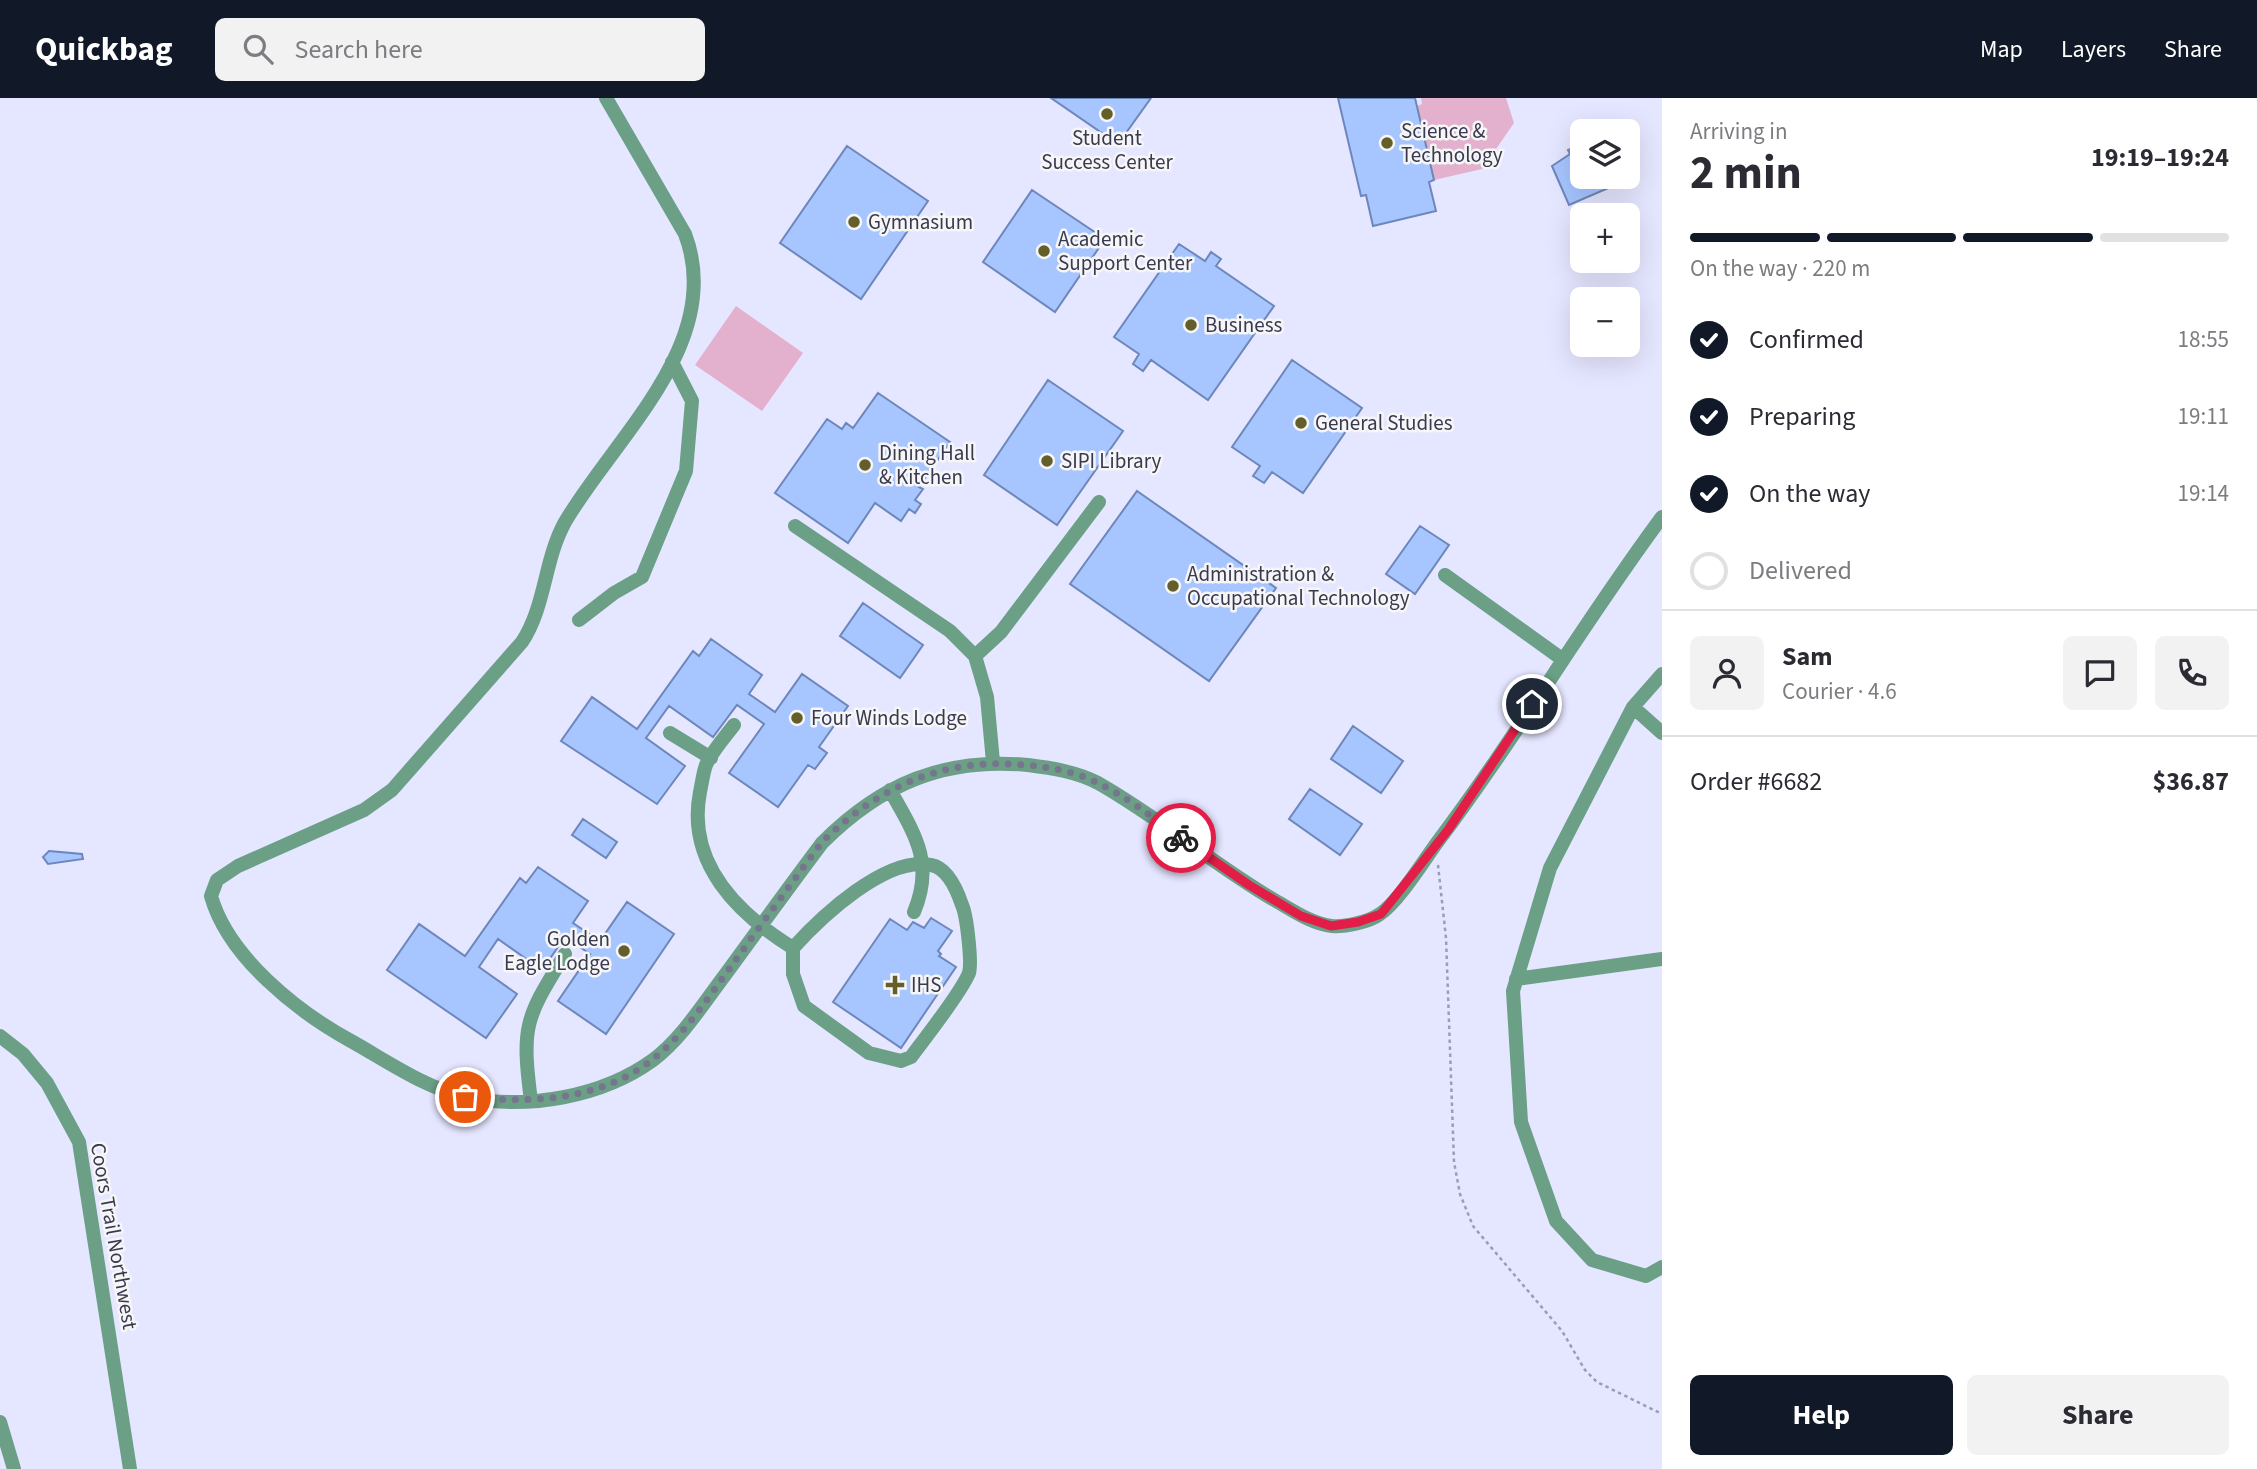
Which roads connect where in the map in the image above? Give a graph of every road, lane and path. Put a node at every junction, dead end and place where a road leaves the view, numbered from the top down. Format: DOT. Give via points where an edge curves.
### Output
graph roads {
  1 [pos="606,98"];
  2 [pos="672,362"];
  3 [pos="1099,502"];
  4 [pos="1662,517"];
  5 [pos="795,526"];
  6 [pos="1445,575"];
  7 [pos="579,620"];
  8 [pos="975,656"];
  9 [pos="1562,659"];
  10 [pos="1662,674"];
  11 [pos="1633,707"];
  12 [pos="734,725"];
  13 [pos="670,733"];
  14 [pos="1662,733"];
  15 [pos="711,758"];
  16 [pos="993,762"];
  17 [pos="890,790"];
  18 [pos="1436,845"];
  19 [pos="923,864"];
  20 [pos="914,912"];
  21 [pos="759,928"];
  22 [pos="793,948"];
  23 [pos="565,954"];
  24 [pos="1662,960"];
  25 [pos="1516,979"];
  26 [pos="0,1036"];
  27 [pos="531,1101"];
  28 [pos="1662,1267"];
  29 [pos="1662,1414"];
  30 [pos="0,1422"];
  31 [pos="14,1469"];
  32 [pos="130,1469"];
  1 -- 2 [label="street" via="685,233 694,257 690,321"];
  2 -- 7 [label="street" via="692,401 686,471 642,577"];
  2 -- 27 [label="street" via="565,523 534,624 393,790 377,802 238,866 213,887 214,906 241,954 268,981 344,1037 413,1076 465,1097"];
  3 -- 8 [label="street" via="1001,632"];
  4 -- 9 [label="street"];
  5 -- 8 [label="street" via="950,631"];
  6 -- 9 [label="street"];
  8 -- 16 [label="street" via="987,697"];
  9 -- 18 [label="street"];
  10 -- 11 [label="street"];
  11 -- 14 [label="street"];
  11 -- 25 [label="street" via="1550,868"];
  12 -- 15 [label="street"];
  13 -- 15 [label="street"];
  15 -- 21 [label="street" via="696,813 700,844 713,874"];
  16 -- 17 [label="street" via="944,769"];
  16 -- 18 [label="street" via="1056,768 1097,782 1249,885 1301,916 1331,926 1381,914"];
  17 -- 19 [label="street" via="920,846"];
  17 -- 21 [label="street" via="846,818 822,842"];
  18 -- 29 [label="path" via="1446,938 1454,1161 1460,1194 1473,1226 1562,1331 1585,1370 1597,1382"];
  19 -- 20 [label="street"];
  19 -- 22 [label="street" via="875,879 816,922"];
  19 -- 22 [label="street" via="940,870 957,890 965,912 969,972 911,1057 888,1060 869,1053 804,1006 793,974"];
  21 -- 22 [label="street"];
  21 -- 27 [label="street" via="689,1024 653,1059 610,1083 570,1096"];
  23 -- 27 [label="street" via="533,1007 527,1028"];
  24 -- 25 [label="street"];
  25 -- 28 [label="street" via="1521,1122 1556,1221 1592,1260 1646,1276"];
  26 -- 32 [label="street, Coors Trail Northwest" via="23,1054 47,1083 79,1142"];
  30 -- 31 [label="street"];
}
